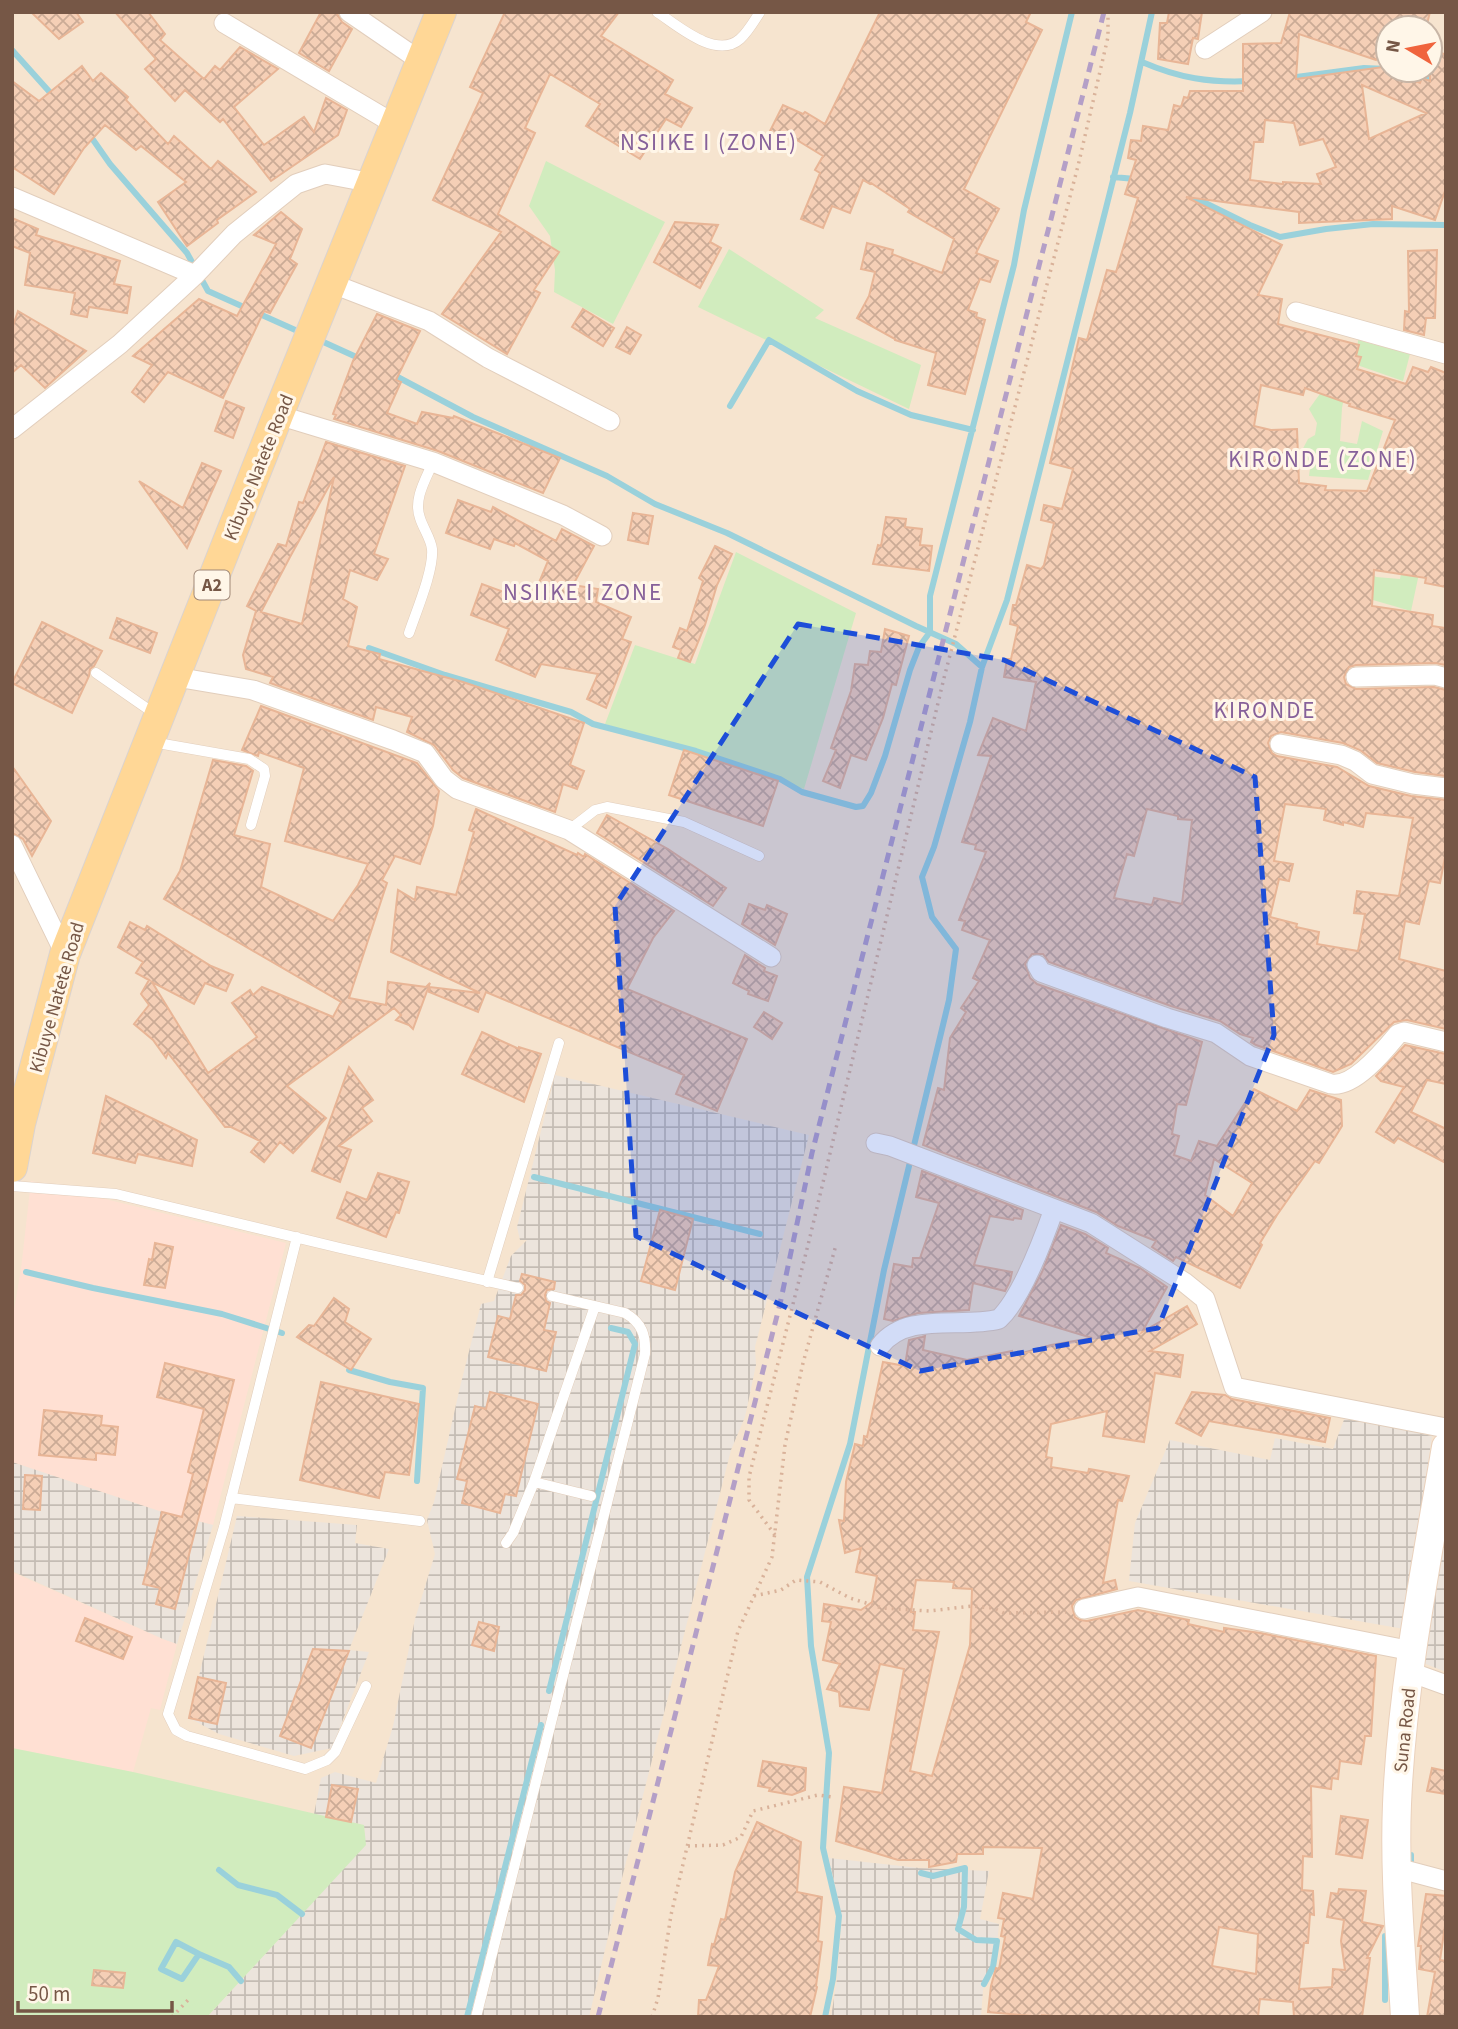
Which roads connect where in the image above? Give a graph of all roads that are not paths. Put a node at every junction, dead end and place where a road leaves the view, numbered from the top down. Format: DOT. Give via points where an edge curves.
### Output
graph roads {
  1 [pos="349,12"];
  2 [pos="442,12"];
  3 [pos="657,12"];
  4 [pos="760,12"];
  5 [pos="1262,12"];
  6 [pos="224,23"];
  7 [pos="1205,49"];
  8 [pos="422,62"];
  9 [pos="396,125"];
  10 [pos="373,183"];
  11 [pos="12,197"];
  12 [pos="195,275"];
  13 [pos="333,284"];
  14 [pos="1296,312"];
  15 [pos="1446,354"];
  16 [pos="278,415"];
  17 [pos="610,421"];
  18 [pos="12,429"];
  19 [pos="433,462"];
  20 [pos="602,536"];
  21 [pos="409,633"];
  22 [pos="96,673"];
  23 [pos="176,677"];
  24 [pos="1356,677"];
  25 [pos="1446,678"];
  26 [pos="153,729"];
  27 [pos="1280,744"];
  28 [pos="1446,788"];
  29 [pos="251,825"];
  30 [pos="569,830"];
  31 [pos="12,845"];
  32 [pos="759,856"];
  33 [pos="65,954"];
  34 [pos="771,957"];
  35 [pos="1037,965"];
  36 [pos="1446,1042"];
  37 [pos="559,1043"];
  38 [pos="876,1143"];
  39 [pos="12,1167"];
  40 [pos="12,1186"];
  41 [pos="1054,1209"];
  42 [pos="297,1237"];
  43 [pos="487,1282"];
  44 [pos="518,1288"];
  45 [pos="552,1296"];
  46 [pos="595,1306"];
  47 [pos="880,1346"];
  48 [pos="1446,1428"];
  49 [pos="1446,1447"];
  50 [pos="534,1482"];
  51 [pos="591,1496"];
  52 [pos="231,1498"];
  53 [pos="420,1521"];
  54 [pos="506,1543"];
  55 [pos="1084,1609"];
  56 [pos="1411,1661"];
  57 [pos="1446,1685"];
  58 [pos="366,1686"];
  59 [pos="1397,1868"];
  60 [pos="1446,1881"];
  61 [pos="476,2017"];
  62 [pos="1405,2017"];
  1 -- 8 [label="street"];
  2 -- 8 [label="main road, Kibuye Natete Road / A2"];
  3 -- 4 [label="lane" via="700,39 729,46"];
  5 -- 7 [label="street"];
  6 -- 9 [label="street"];
  8 -- 9 [label="main road, Kibuye Natete Road / A2"];
  9 -- 10 [label="main road, Kibuye Natete Road / A2"];
  10 -- 12 [label="street" via="325,174 296,184 234,234"];
  10 -- 13 [label="main road, Kibuye Natete Road / A2"];
  11 -- 12 [label="street"];
  12 -- 18 [label="street" via="120,344"];
  13 -- 16 [label="main road, Kibuye Natete Road / A2"];
  13 -- 17 [label="street" via="429,321 488,358"];
  14 -- 15 [label="street"];
  16 -- 19 [label="street"];
  16 -- 23 [label="main road, Kibuye Natete Road / A2"];
  19 -- 20 [label="street" via="563,515"];
  19 -- 21 [label="lane" via="418,504 432,549 426,586"];
  22 -- 26 [label="lane"];
  23 -- 26 [label="main road, Kibuye Natete Road / A2"];
  23 -- 30 [label="street" via="253,690 393,740 430,757 457,789"];
  24 -- 25 [label="street"];
  26 -- 29 [label="lane" via="260,765 265,776"];
  26 -- 33 [label="main road, Kibuye Natete Road / A2"];
  27 -- 28 [label="street" via="1341,755 1372,774"];
  30 -- 32 [label="lane" via="595,810 607,807 684,822"];
  30 -- 34 [label="street"];
  31 -- 33 [label="street"];
  33 -- 39 [label="main road, Kibuye Natete Road / A2"];
  35 -- 36 [label="street" via="1041,972 1204,1028 1250,1056 1331,1084 1354,1079 1398,1034"];
  37 -- 43 [label="lane"];
  38 -- 41 [label="street"];
  40 -- 42 [label="lane" via="116,1194"];
  41 -- 47 [label="street" via="1017,1293 999,1319 911,1327 891,1334"];
  41 -- 48 [label="street" via="1091,1223 1205,1298 1234,1387"];
  42 -- 43 [label="lane"];
  42 -- 52 [label="lane"];
  43 -- 44 [label="lane"];
  45 -- 46 [label="lane"];
  46 -- 50 [label="lane"];
  46 -- 61 [label="lane" via="635,1319 644,1334 645,1354"];
  49 -- 56 [label="street, Suna Road"];
  50 -- 51 [label="lane"];
  50 -- 54 [label="lane"];
  52 -- 53 [label="lane"];
  52 -- 58 [label="lane" via="170,1700 168,1714 176,1730 305,1769 335,1752"];
  55 -- 56 [label="street" via="1138,1597"];
  56 -- 57 [label="street"];
  56 -- 59 [label="street, Suna Road" via="1399,1768"];
  59 -- 60 [label="street"];
  59 -- 62 [label="street, Suna Road"];
}
